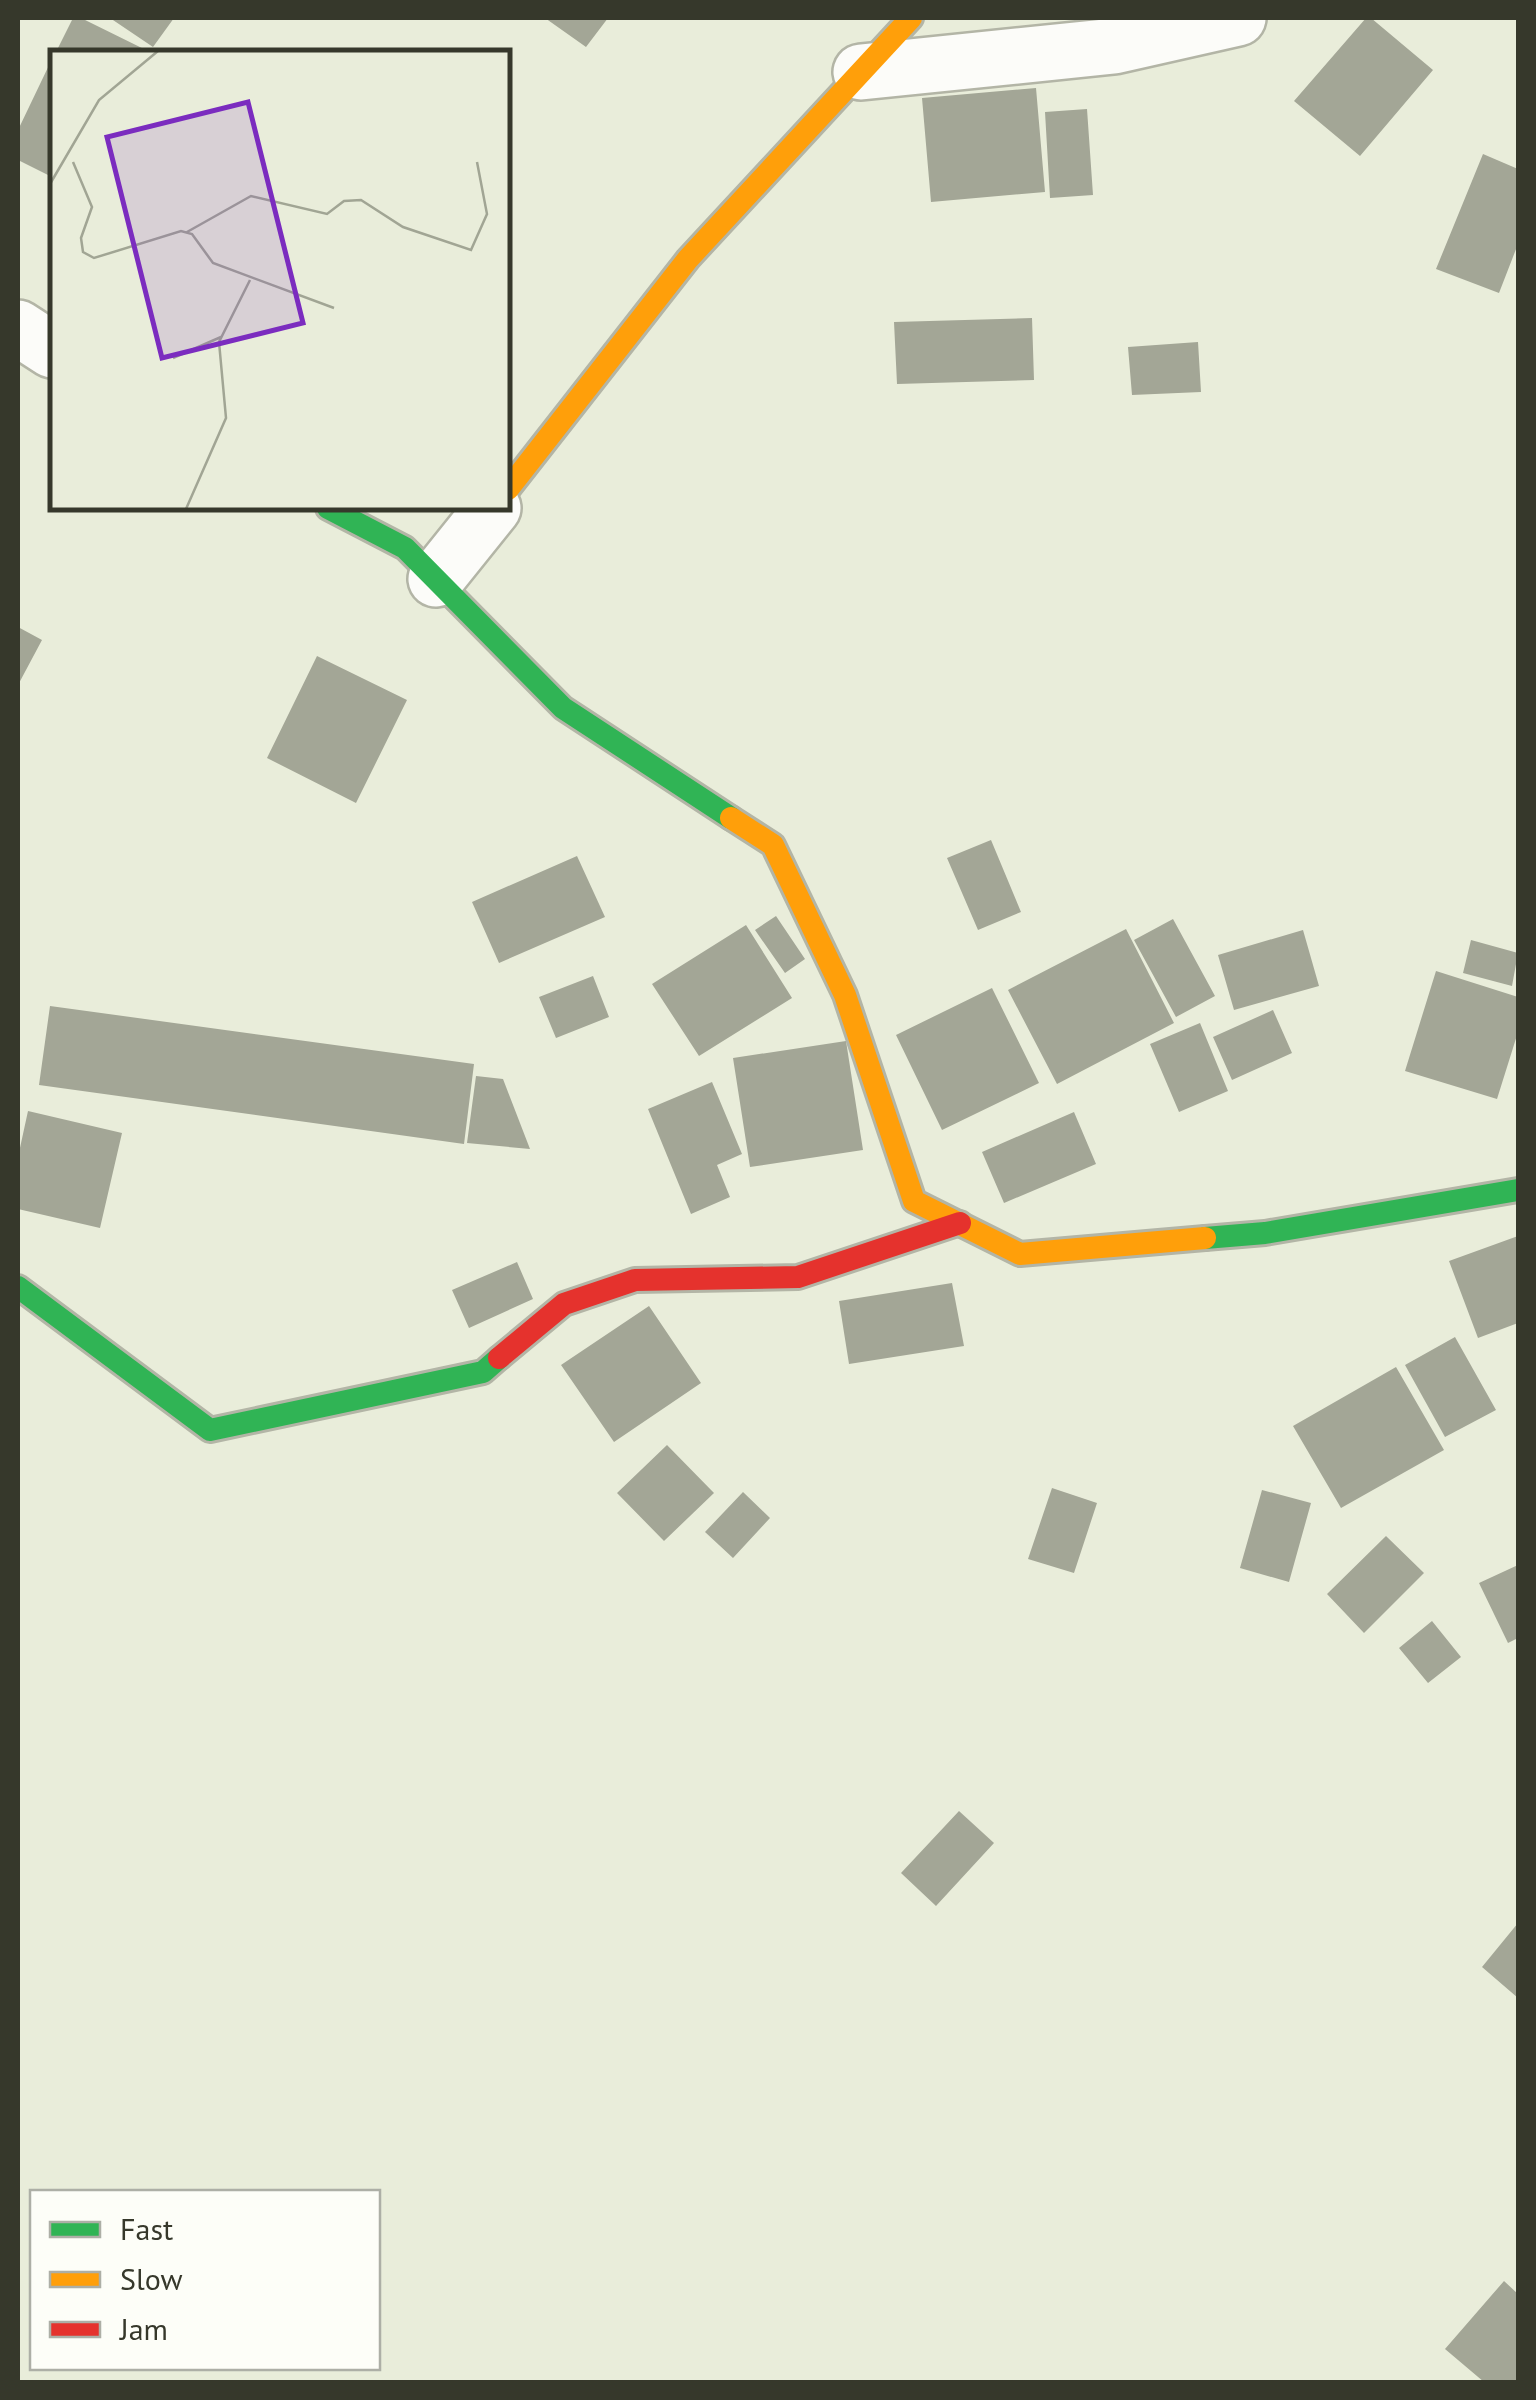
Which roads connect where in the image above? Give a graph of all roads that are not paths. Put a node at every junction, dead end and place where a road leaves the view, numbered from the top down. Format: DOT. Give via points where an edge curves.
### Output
graph roads {
  1 [pos="911,18"];
  2 [pos="1238,18"];
  3 [pos="861,72"];
  4 [pos="18,328"];
  5 [pos="50,349"];
  6 [pos="510,486"];
  7 [pos="332,510"];
  8 [pos="491,510"];
  9 [pos="436,579"];
  10 [pos="1518,1190"];
  11 [pos="960,1223"];
  12 [pos="18,1287"];
  1 -- 3 [label="street"];
  2 -- 3 [label="street" via="1114,46"];
  3 -- 6 [label="street" via="688,260"];
  4 -- 5 [label="street"];
  7 -- 9 [label="street" via="405,548"];
  8 -- 9 [label="street"];
  9 -- 11 [label="street" via="563,708 773,845 845,995 914,1200"];
  10 -- 11 [label="street" via="1265,1233 1020,1254"];
  11 -- 12 [label="street" via="798,1277 634,1280 564,1304 482,1372 210,1430"];
}
